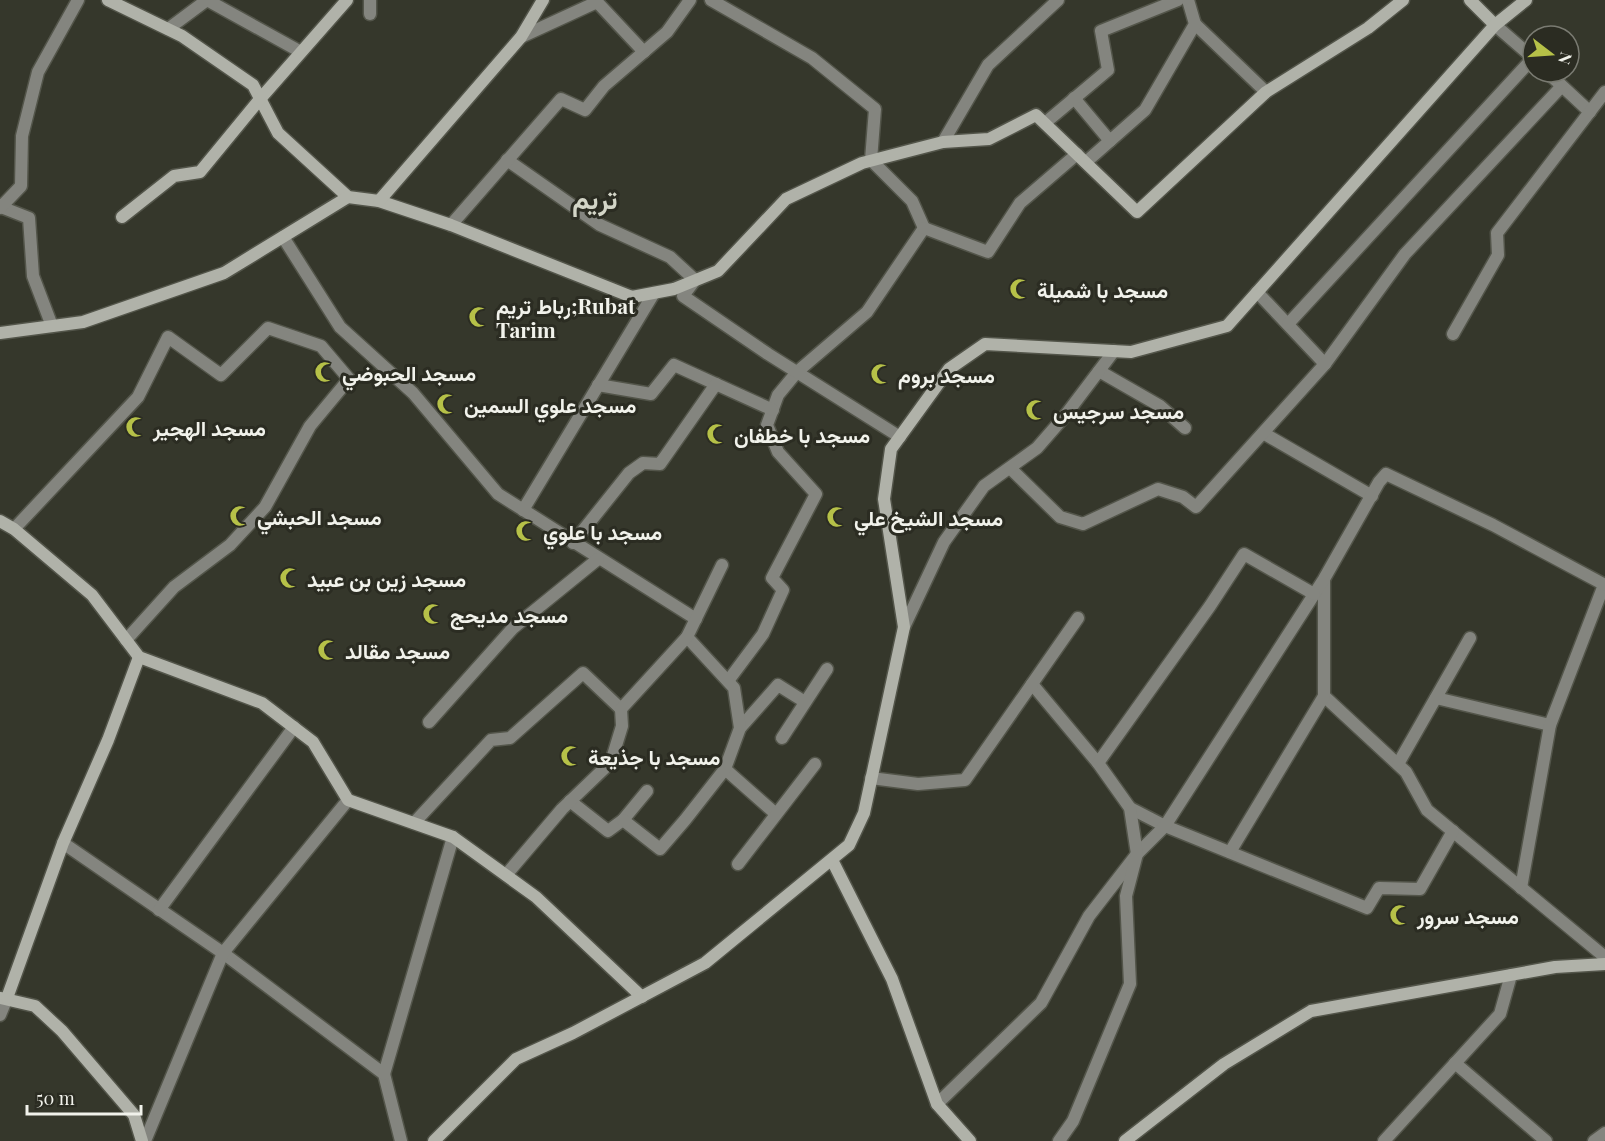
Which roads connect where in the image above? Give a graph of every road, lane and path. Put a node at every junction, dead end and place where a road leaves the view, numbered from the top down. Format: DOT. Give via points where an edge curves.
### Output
graph roads {
  1 [pos="78,0"];
  2 [pos="108,0"];
  3 [pos="207,0"];
  4 [pos="347,0"];
  5 [pos="369,0"];
  6 [pos="543,0"];
  7 [pos="690,0"];
  8 [pos="711,0"];
  9 [pos="1058,0"];
  10 [pos="1178,0"];
  11 [pos="1188,0"];
  12 [pos="1402,0"];
  13 [pos="1470,0"];
  14 [pos="1526,0"];
  15 [pos="370,14"];
  16 [pos="1195,24"];
  17 [pos="1495,25"];
  18 [pos="168,29"];
  19 [pos="521,37"];
  20 [pos="1521,48"];
  21 [pos="302,52"];
  22 [pos="644,52"];
  23 [pos="1521,71"];
  24 [pos="1558,84"];
  25 [pos="1561,87"];
  26 [pos="1266,92"];
  27 [pos="1605,92"];
  28 [pos="1074,98"];
  29 [pos="260,99"];
  30 [pos="1590,112"];
  31 [pos="1045,123"];
  32 [pos="1110,141"];
  33 [pos="943,142"];
  34 [pos="1082,158"];
  35 [pos="507,160"];
  36 [pos="871,160"];
  37 [pos="348,197"];
  38 [pos="379,201"];
  39 [pos="1,207"];
  40 [pos="122,217"];
  41 [pos="451,225"];
  42 [pos="924,228"];
  43 [pos="283,237"];
  44 [pos="695,280"];
  45 [pos="1257,292"];
  46 [pos="654,293"];
  47 [pos="1288,324"];
  48 [pos="52,326"];
  49 [pos="0,333"];
  50 [pos="1453,334"];
  51 [pos="1113,351"];
  52 [pos="1325,364"];
  53 [pos="1099,371"];
  54 [pos="797,372"];
  55 [pos="716,384"];
  56 [pos="598,385"];
  57 [pos="772,410"];
  58 [pos="1185,428"];
  59 [pos="1263,433"];
  60 [pos="900,437"];
  61 [pos="1010,468"];
  62 [pos="1372,496"];
  63 [pos="523,510"];
  64 [pos="0,521"];
  65 [pos="14,530"];
  66 [pos="573,543"];
  67 [pos="598,559"];
  68 [pos="722,565"];
  69 [pos="1324,579"];
  70 [pos="1605,585"];
  71 [pos="1314,594"];
  72 [pos="1078,618"];
  73 [pos="696,619"];
  74 [pos="904,627"];
  75 [pos="687,637"];
  76 [pos="1470,638"];
  77 [pos="126,640"];
  78 [pos="139,657"];
  79 [pos="827,669"];
  80 [pos="728,681"];
  81 [pos="1032,684"];
  82 [pos="1324,696"];
  83 [pos="1436,698"];
  84 [pos="805,702"];
  85 [pos="621,710"];
  86 [pos="429,722"];
  87 [pos="1550,725"];
  88 [pos="294,727"];
  89 [pos="740,728"];
  90 [pos="782,738"];
  91 [pos="1098,763"];
  92 [pos="815,764"];
  93 [pos="1398,764"];
  94 [pos="724,769"];
  95 [pos="871,778"];
  96 [pos="647,791"];
  97 [pos="348,800"];
  98 [pos="570,801"];
  99 [pos="1130,808"];
  100 [pos="776,814"];
  101 [pos="623,820"];
  102 [pos="414,823"];
  103 [pos="1165,826"];
  104 [pos="1453,831"];
  105 [pos="453,837"];
  106 [pos="63,843"];
  107 [pos="1230,852"];
  108 [pos="1137,854"];
  109 [pos="831,860"];
  110 [pos="738,864"];
  111 [pos="506,875"];
  112 [pos="1521,888"];
  113 [pos="159,909"];
  114 [pos="223,953"];
  115 [pos="1605,957"];
  116 [pos="1605,964"];
  117 [pos="1511,975"];
  118 [pos="642,997"];
  119 [pos="3,998"];
  120 [pos="0,1015"];
  121 [pos="1455,1063"];
  122 [pos="384,1074"];
  123 [pos="937,1104"];
  124 [pos="1605,1133"];
  125 [pos="1131,1139"];
  126 [pos="143,1141"];
  127 [pos="401,1141"];
  128 [pos="434,1141"];
  129 [pos="970,1141"];
  130 [pos="1059,1141"];
  131 [pos="1384,1141"];
  132 [pos="1546,1141"];
  133 [pos="1594,1141"];
  1 -- 39 [label="street" via="38,72 22,136 21,186"];
  2 -- 18 [label="main road"];
  3 -- 18 [label="street"];
  3 -- 21 [label="street"];
  4 -- 21 [label="main road"];
  5 -- 15 [label="street"];
  6 -- 19 [label="main road"];
  7 -- 22 [label="street" via="667,32"];
  8 -- 36 [label="street" via="812,58 875,109"];
  9 -- 33 [label="street" via="988,65"];
  10 -- 28 [label="street" via="1101,31 1108,70"];
  11 -- 16 [label="street"];
  12 -- 26 [label="main road" via="1368,28"];
  13 -- 17 [label="main road"];
  14 -- 17 [label="main road"];
  16 -- 26 [label="street"];
  16 -- 32 [label="street" via="1145,110"];
  17 -- 20 [label="street"];
  17 -- 45 [label="main road"];
  18 -- 29 [label="main road" via="253,85"];
  19 -- 22 [label="street" via="597,2"];
  19 -- 38 [label="main road"];
  21 -- 29 [label="main road"];
  22 -- 35 [label="street" via="604,86 585,110 561,99"];
  23 -- 47 [label="street"];
  24 -- 25 [label="street"];
  25 -- 30 [label="street"];
  25 -- 52 [label="street" via="1405,254"];
  26 -- 34 [label="main road" via="1137,212"];
  27 -- 30 [label="street"];
  28 -- 31 [label="street"];
  28 -- 32 [label="street"];
  29 -- 37 [label="main road" via="278,133"];
  29 -- 40 [label="main road" via="200,172 174,176"];
  30 -- 50 [label="street" via="1497,233 1498,255"];
  31 -- 33 [label="main road" via="1036,115 989,138"];
  31 -- 34 [label="main road"];
  32 -- 34 [label="street"];
  33 -- 36 [label="main road"];
  34 -- 42 [label="street" via="1020,203 988,252"];
  35 -- 41 [label="street"];
  35 -- 44 [label="street" via="600,225 670,257"];
  36 -- 42 [label="street" via="912,201"];
  36 -- 44 [label="main road" via="786,198 718,271"];
  37 -- 38 [label="main road"];
  37 -- 43 [label="main road"];
  38 -- 41 [label="main road"];
  39 -- 48 [label="street" via="28,218 33,276"];
  41 -- 46 [label="main road" via="632,297"];
  42 -- 54 [label="street" via="867,312"];
  43 -- 48 [label="main road" via="224,273 83,322"];
  43 -- 63 [label="street" via="340,327 413,393 498,494"];
  44 -- 46 [label="main road"];
  44 -- 54 [label="street" via="683,296"];
  45 -- 47 [label="street"];
  45 -- 51 [label="main road" via="1227,326 1131,352"];
  46 -- 56 [label="street"];
  47 -- 52 [label="street"];
  48 -- 49 [label="main road"];
  51 -- 53 [label="street"];
  51 -- 60 [label="main road" via="985,344 949,369"];
  52 -- 59 [label="street"];
  53 -- 58 [label="street" via="1160,406"];
  53 -- 61 [label="street" via="1037,448"];
  54 -- 57 [label="street" via="778,395"];
  54 -- 60 [label="street"];
  55 -- 56 [label="street" via="674,365 651,394"];
  55 -- 57 [label="street"];
  55 -- 66 [label="street" via="660,464 643,463 629,473"];
  56 -- 63 [label="street"];
  57 -- 80 [label="street" via="767,424 778,452 816,494 772,578 783,590 764,634"];
  59 -- 61 [label="street" via="1196,507 1182,497 1158,489 1083,524 1060,517"];
  59 -- 62 [label="street"];
  60 -- 74 [label="main road" via="891,449 884,499"];
  61 -- 74 [label="street" via="984,486 944,542"];
  62 -- 69 [label="street"];
  62 -- 70 [label="street" via="1386,474"];
  63 -- 66 [label="street"];
  64 -- 65 [label="main road"];
  65 -- 77 [label="main road" via="92,596"];
  65 -- 77 [label="street" via="138,397 168,337 221,375 268,328 321,346 348,379 310,426 265,507 230,545 174,587"];
  66 -- 67 [label="street"];
  67 -- 73 [label="street"];
  67 -- 86 [label="street" via="513,628"];
  68 -- 73 [label="street"];
  69 -- 71 [label="street"];
  69 -- 82 [label="street"];
  70 -- 87 [label="street"];
  71 -- 91 [label="street" via="1244,554"];
  71 -- 103 [label="street"];
  72 -- 81 [label="street"];
  73 -- 75 [label="street"];
  74 -- 95 [label="main road"];
  75 -- 80 [label="street"];
  75 -- 85 [label="street"];
  76 -- 83 [label="street"];
  77 -- 78 [label="main road"];
  78 -- 88 [label="main road" via="262,703"];
  78 -- 106 [label="main road"];
  79 -- 84 [label="street"];
  80 -- 89 [label="street" via="734,688"];
  81 -- 91 [label="street"];
  81 -- 95 [label="street" via="965,780 918,784"];
  82 -- 93 [label="street"];
  82 -- 107 [label="street"];
  83 -- 87 [label="street"];
  83 -- 93 [label="street"];
  84 -- 89 [label="street" via="778,685"];
  84 -- 90 [label="street"];
  85 -- 98 [label="street" via="622,726 611,762"];
  85 -- 102 [label="street" via="583,674 510,738 491,740"];
  87 -- 112 [label="street"];
  88 -- 97 [label="main road" via="314,742"];
  88 -- 113 [label="street"];
  89 -- 94 [label="street"];
  91 -- 99 [label="street"];
  92 -- 100 [label="street"];
  93 -- 104 [label="street" via="1427,810"];
  94 -- 100 [label="street"];
  94 -- 101 [label="street" via="660,849"];
  95 -- 109 [label="main road" via="864,813 849,845"];
  96 -- 101 [label="street"];
  97 -- 102 [label="main road"];
  97 -- 114 [label="street"];
  98 -- 101 [label="street" via="608,831"];
  98 -- 111 [label="street"];
  99 -- 103 [label="street"];
  99 -- 108 [label="street"];
  100 -- 110 [label="street"];
  102 -- 105 [label="main road"];
  103 -- 107 [label="street"];
  103 -- 108 [label="street"];
  104 -- 107 [label="street" via="1420,889 1379,888 1367,908"];
  104 -- 112 [label="street"];
  105 -- 111 [label="main road"];
  105 -- 122 [label="street"];
  106 -- 113 [label="street"];
  106 -- 119 [label="main road"];
  108 -- 123 [label="street" via="1089,916 1041,1003"];
  108 -- 130 [label="street" via="1126,896 1130,984 1073,1121"];
  109 -- 118 [label="main road" via="705,963"];
  109 -- 123 [label="main road" via="892,979"];
  111 -- 118 [label="main road" via="536,897"];
  112 -- 115 [label="street"];
  113 -- 114 [label="street"];
  114 -- 122 [label="street"];
  114 -- 126 [label="street"];
  116 -- 117 [label="main road"];
  117 -- 121 [label="street" via="1500,1014"];
  117 -- 125 [label="main road" via="1311,1011 1224,1064"];
  118 -- 128 [label="main road" via="516,1059"];
  119 -- 120 [label="street"];
  119 -- 126 [label="main road" via="35,1006 62,1031 134,1114"];
  121 -- 131 [label="street"];
  121 -- 132 [label="street"];
  122 -- 127 [label="street"];
  123 -- 129 [label="main road"];
  124 -- 133 [label="street"];
}
